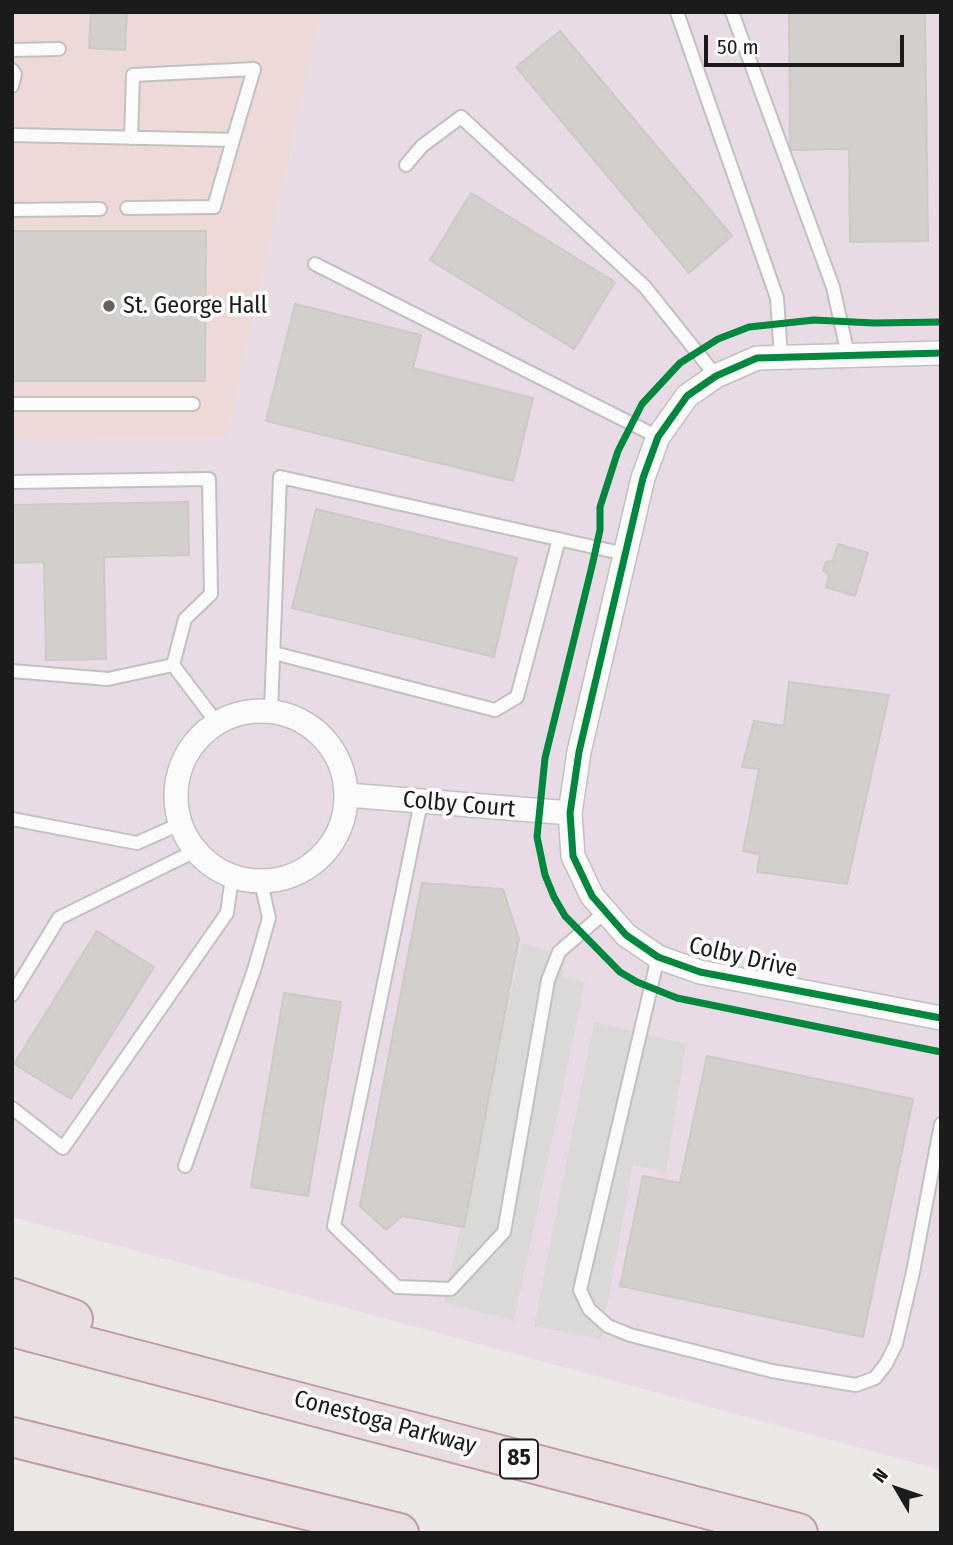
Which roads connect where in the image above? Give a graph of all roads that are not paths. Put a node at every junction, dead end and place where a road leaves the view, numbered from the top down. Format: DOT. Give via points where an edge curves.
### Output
graph roads {
  1 [pos="677,12"];
  2 [pos="732,12"];
  3 [pos="59,49"];
  4 [pos="12,50"];
  5 [pos="12,70"];
  6 [pos="12,86"];
  7 [pos="12,135"];
  8 [pos="131,138"];
  9 [pos="233,140"];
  10 [pos="406,165"];
  11 [pos="127,208"];
  12 [pos="100,209"];
  13 [pos="12,210"];
  14 [pos="315,264"];
  15 [pos="941,353"];
  16 [pos="848,355"];
  17 [pos="781,357"];
  18 [pos="716,376"];
  19 [pos="12,404"];
  20 [pos="193,404"];
  21 [pos="657,437"];
  22 [pos="12,482"];
  23 [pos="559,539"];
  24 [pos="625,554"];
  25 [pos="274,653"];
  26 [pos="173,665"];
  27 [pos="12,671"];
  28 [pos="271,710"];
  29 [pos="217,723"];
  30 [pos="347,795"];
  31 [pos="421,802"];
  32 [pos="570,813"];
  33 [pos="12,819"];
  34 [pos="180,824"];
  35 [pos="195,851"];
  36 [pos="232,877"];
  37 [pos="261,882"];
  38 [pos="605,912"];
  39 [pos="658,957"];
  40 [pos="12,995"];
  41 [pos="941,1017"];
  42 [pos="12,1108"];
  43 [pos="941,1124"];
  44 [pos="186,1166"];
  45 [pos="12,1298"];
  46 [pos="12,1327"];
  47 [pos="241,1385"];
  48 [pos="12,1437"];
  49 [pos="398,1533"];
  50 [pos="798,1533"];
  1 -- 17 [label="lane" via="777,298"];
  2 -- 16 [label="lane" via="833,287"];
  3 -- 4 [label="lane"];
  5 -- 6 [label="lane"];
  7 -- 8 [label="lane"];
  8 -- 9 [label="lane"];
  8 -- 9 [label="lane" via="133,75 254,69"];
  9 -- 11 [label="lane" via="214,207"];
  10 -- 18 [label="lane" via="422,146 461,117 645,287"];
  12 -- 13 [label="lane"];
  14 -- 21 [label="lane"];
  15 -- 16 [label="street, Colby Drive"];
  16 -- 17 [label="street, Colby Drive"];
  17 -- 18 [label="street, Colby Drive" via="757,358"];
  18 -- 21 [label="street, Colby Drive" via="687,396"];
  19 -- 20 [label="lane"];
  21 -- 24 [label="street, Colby Drive"];
  22 -- 26 [label="lane" via="209,479 211,594 185,619"];
  23 -- 24 [label="lane"];
  23 -- 25 [label="lane" via="517,697 495,710"];
  23 -- 25 [label="lane" via="280,477"];
  24 -- 32 [label="street, Colby Drive" via="579,752"];
  25 -- 28 [label="lane"];
  26 -- 27 [label="lane" via="108,679"];
  26 -- 29 [label="lane"];
  28 -- 29 [label="street" via="252,710"];
  28 -- 30 [label="street" via="299,719 323,736 342,766"];
  29 -- 34 [label="street" via="185,756 175,794"];
  30 -- 31 [label="street, Colby Court"];
  30 -- 37 [label="street" via="335,839 319,860 293,876"];
  31 -- 32 [label="street, Colby Court"];
  31 -- 38 [label="lane" via="334,1226 397,1287 451,1289 504,1232 548,980 559,952"];
  32 -- 38 [label="street, Colby Drive" via="573,856"];
  33 -- 34 [label="lane" via="137,843"];
  34 -- 35 [label="street"];
  35 -- 36 [label="street"];
  35 -- 40 [label="lane" via="60,918"];
  36 -- 37 [label="street"];
  36 -- 42 [label="lane" via="227,913 64,1149"];
  37 -- 44 [label="lane" via="269,918"];
  38 -- 39 [label="street, Colby Drive" via="626,936"];
  39 -- 41 [label="street, Colby Drive" via="700,972"];
  39 -- 43 [label="lane" via="580,1290 589,1309 608,1326 772,1371 856,1385 875,1378 896,1344"];
  45 -- 47 [label="highway" via="183,1356"];
  46 -- 47 [label="highway, Conestoga Parkway / 85"];
  47 -- 50 [label="highway, Conestoga Parkway / 85"];
  48 -- 49 [label="highway"];
}
